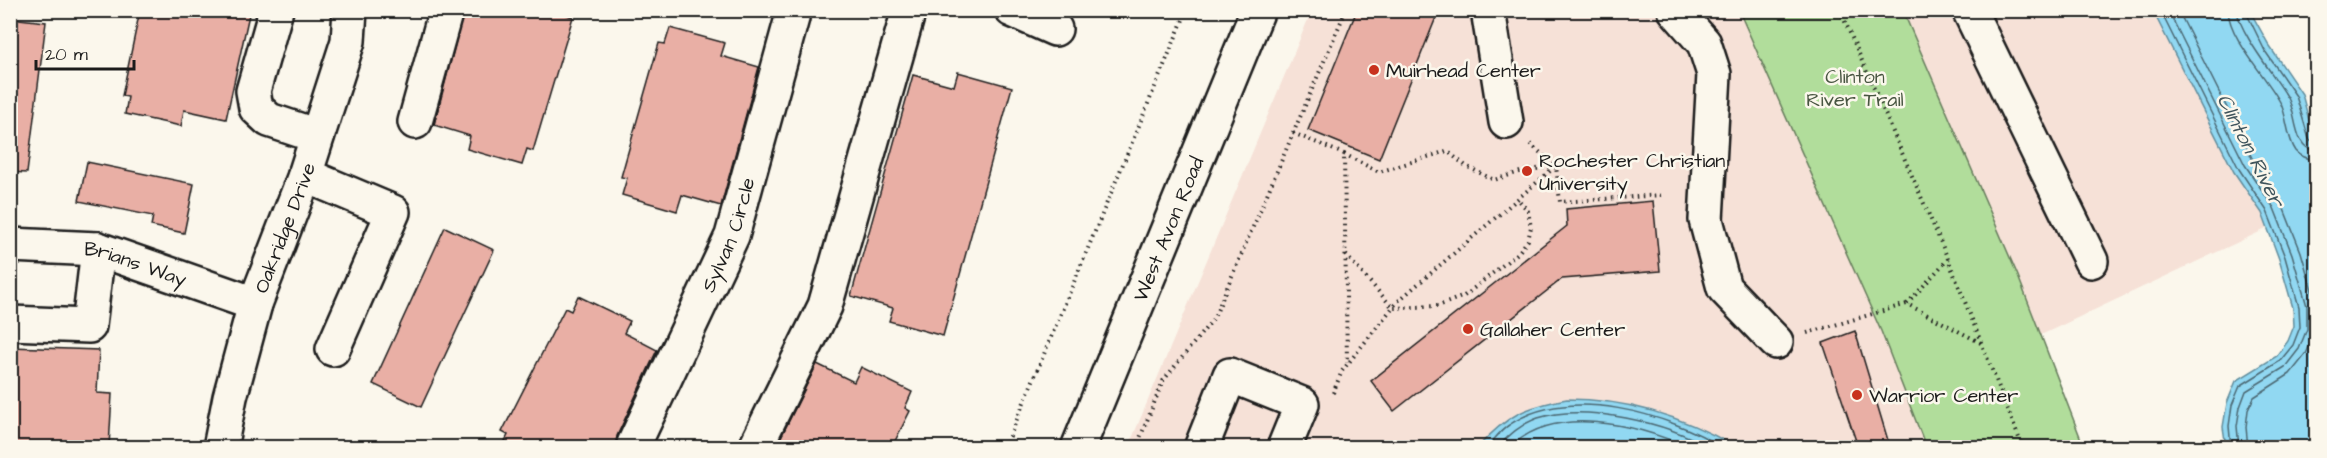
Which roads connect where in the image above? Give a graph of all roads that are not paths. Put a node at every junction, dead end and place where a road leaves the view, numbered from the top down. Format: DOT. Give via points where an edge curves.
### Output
graph roads {
  1 [pos="276,10"];
  2 [pos="350,10"];
  3 [pos="446,10"];
  4 [pos="790,10"];
  5 [pos="909,10"];
  6 [pos="1012,10"];
  7 [pos="1258,10"];
  8 [pos="1488,10"];
  9 [pos="1675,10"];
  10 [pos="1969,10"];
  11 [pos="1055,29"];
  12 [pos="415,122"];
  13 [pos="1506,122"];
  14 [pos="317,136"];
  15 [pos="305,175"];
  16 [pos="10,245"];
  17 [pos="98,249"];
  18 [pos="2091,261"];
  19 [pos="255,304"];
  20 [pos="10,323"];
  21 [pos="1776,342"];
  22 [pos="333,349"];
  23 [pos="220,447"];
  24 [pos="635,447"];
  25 [pos="755,447"];
  26 [pos="1078,447"];
  27 [pos="1201,447"];
  28 [pos="1284,447"];
  1 -- 14 [label="street" via="253,91 255,108 269,120"];
  2 -- 14 [label="street, Oakridge Drive" via="348,41"];
  3 -- 12 [label="street"];
  4 -- 24 [label="street, Sylvan Circle" via="792,18 732,236"];
  5 -- 25 [label="street" via="825,306"];
  6 -- 11 [label="street"];
  7 -- 26 [label="street, West Avon Road"];
  8 -- 13 [label="street"];
  9 -- 21 [label="street" via="1704,43 1714,74 1706,220 1724,288"];
  10 -- 18 [label="street"];
  14 -- 15 [label="street, Oakridge Drive"];
  15 -- 19 [label="street, Oakridge Drive"];
  15 -- 22 [label="street" via="393,212"];
  16 -- 17 [label="street, Brians Way"];
  17 -- 19 [label="street, Brians Way"];
  17 -- 20 [label="street" via="89,326"];
  19 -- 23 [label="street, Oakridge Drive"];
  27 -- 28 [label="street" via="1230,375 1302,404"];
}
